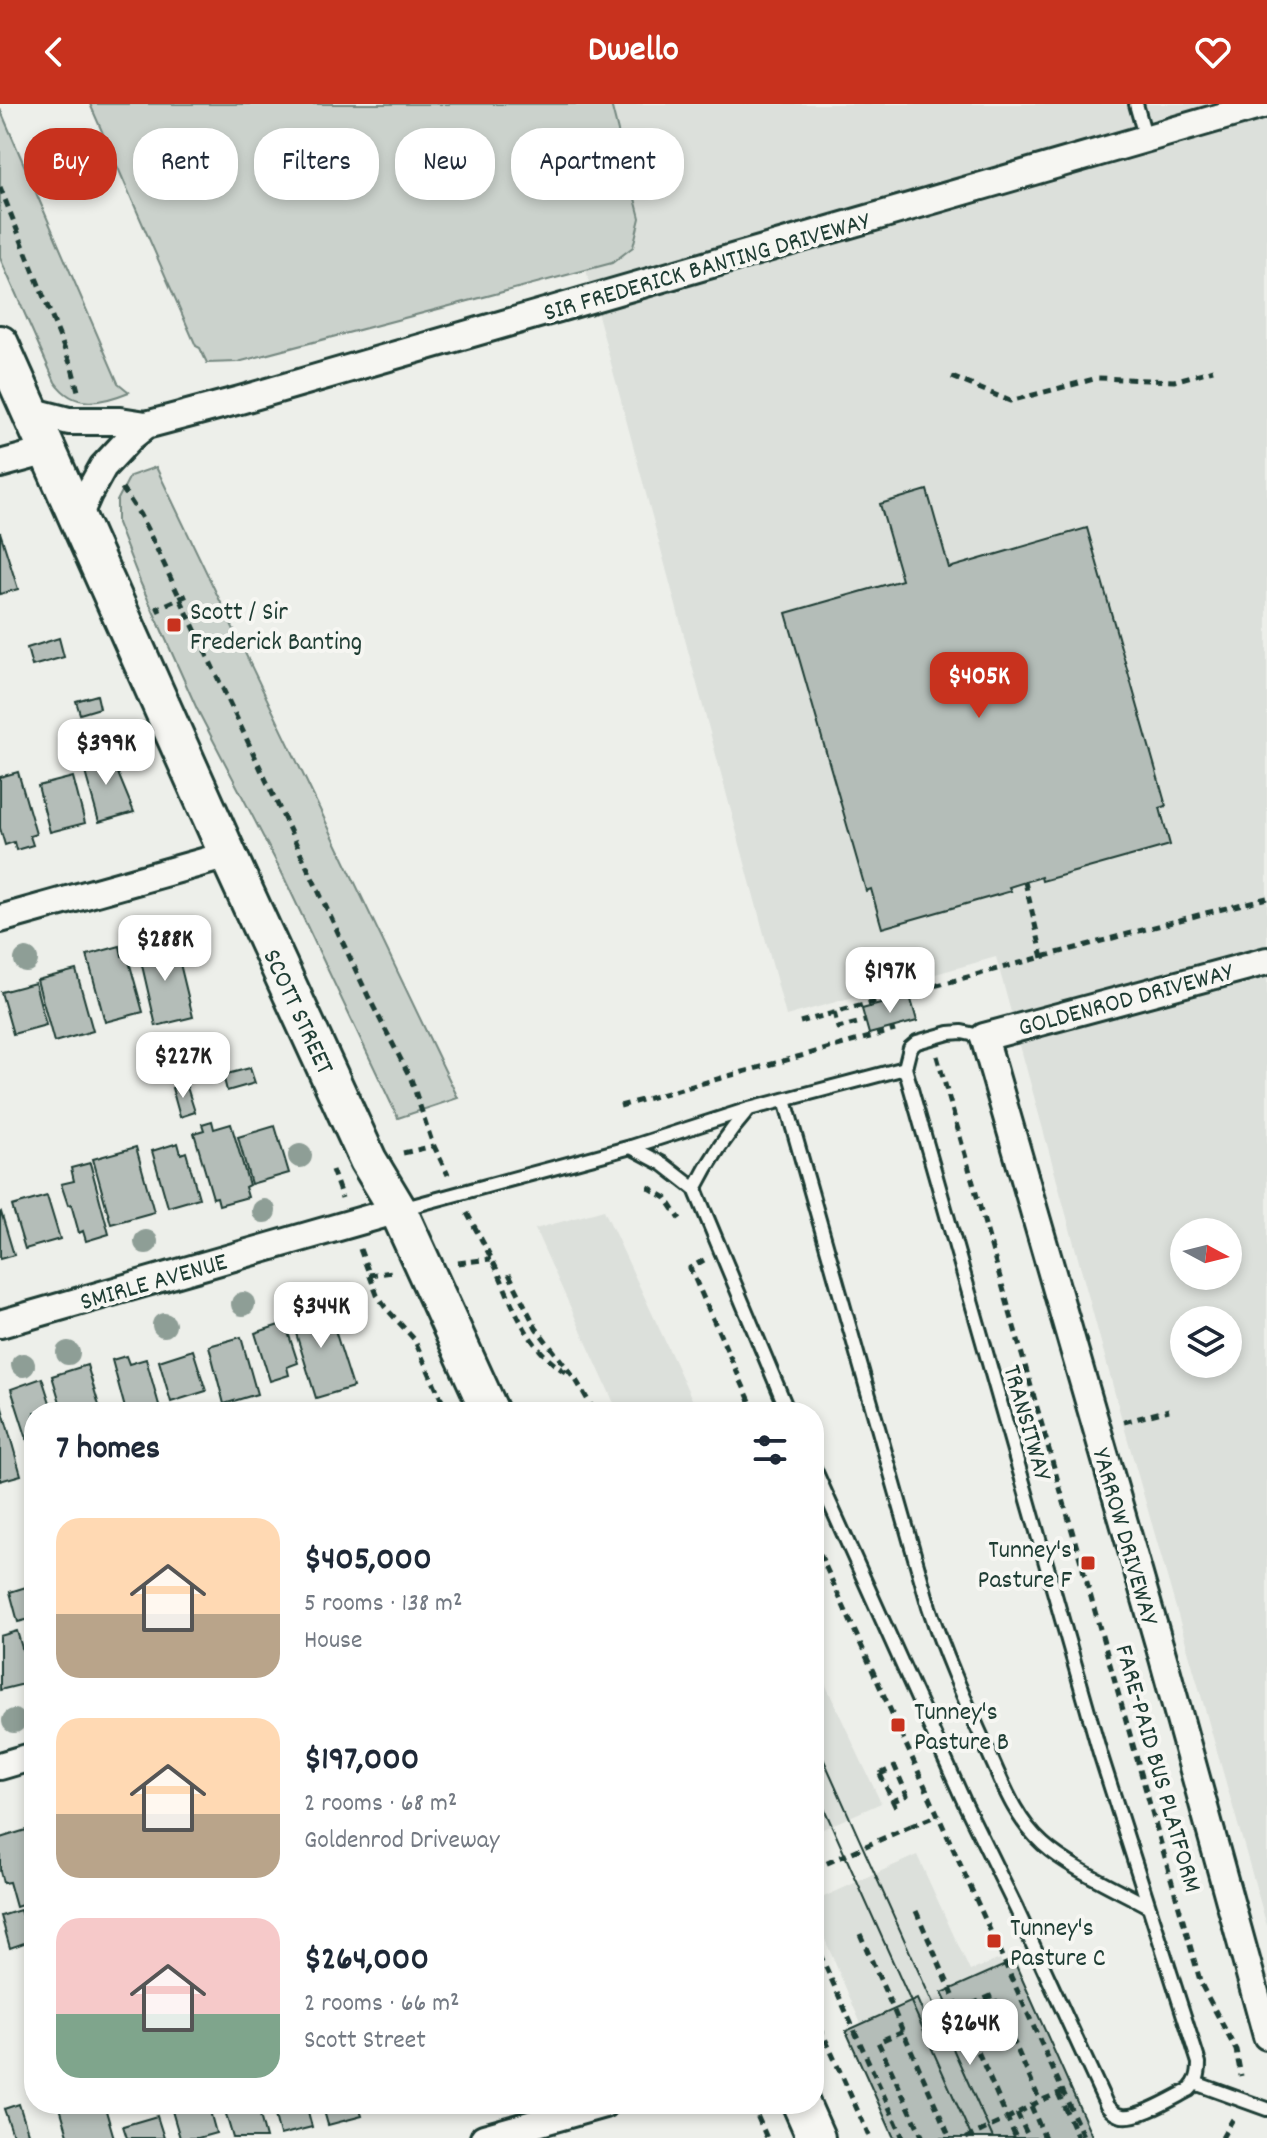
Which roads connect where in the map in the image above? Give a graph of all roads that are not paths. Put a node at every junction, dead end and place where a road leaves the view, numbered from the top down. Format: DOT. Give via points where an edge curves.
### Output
graph roads {
  1 [pos="1136,104"];
  2 [pos="1266,104"];
  3 [pos="1146,139"];
  4 [pos="0,344"];
  5 [pos="30,411"];
  6 [pos="146,425"];
  7 [pos="48,451"];
  8 [pos="0,464"];
  9 [pos="77,519"];
  10 [pos="228,855"];
  11 [pos="0,919"];
  12 [pos="1267,961"];
  13 [pos="984,1037"];
  14 [pos="905,1068"];
  15 [pos="785,1100"];
  16 [pos="749,1109"];
  17 [pos="631,1147"];
  18 [pos="695,1189"];
  19 [pos="398,1210"];
  20 [pos="0,1324"];
  21 [pos="485,1402"];
  22 [pos="784,1402"];
  23 [pos="824,1490"];
  24 [pos="24,1759"];
  25 [pos="0,1766"];
  26 [pos="1148,1906"];
  27 [pos="1267,2036"];
  28 [pos="1195,2083"];
  29 [pos="1267,2109"];
  30 [pos="569,2114"];
  31 [pos="805,2114"];
  32 [pos="484,2138"];
  33 [pos="816,2138"];
  1 -- 3 [label="lane"];
  2 -- 3 [label="street, SIR FREDERICK BANTING DRIVEWAY"];
  3 -- 6 [label="street, SIR FREDERICK BANTING DRIVEWAY"];
  4 -- 5 [label="main road, SCOTT STREET"];
  5 -- 6 [label="street, SIR FREDERICK BANTING DRIVEWAY" via="69,421"];
  5 -- 7 [label="main road, SCOTT STREET"];
  6 -- 9 [label="street, SIR FREDERICK BANTING DRIVEWAY" via="103,467"];
  7 -- 8 [label="street"];
  7 -- 9 [label="main road, SCOTT STREET"];
  9 -- 10 [label="main road, SCOTT STREET"];
  10 -- 11 [label="street"];
  10 -- 19 [label="main road, SCOTT STREET" via="368,1160"];
  12 -- 13 [label="street, GOLDENROD DRIVEWAY"];
  13 -- 14 [label="lane" via="962,1032 917,1042"];
  13 -- 27 [label="street, YARROW DRIVEWAY"];
  14 -- 15 [label="lane"];
  14 -- 26 [label="lane, TRANSITWAY"];
  15 -- 16 [label="lane"];
  15 -- 26 [label="lane" via="929,1607 964,1699 1026,1826 1061,1858"];
  16 -- 17 [label="lane"];
  16 -- 18 [label="lane" via="721,1143"];
  17 -- 18 [label="lane"];
  17 -- 19 [label="lane"];
  18 -- 22 [label="lane"];
  19 -- 20 [label="street, SMIRLE AVENUE"];
  19 -- 21 [label="main road, SCOTT STREET"];
  23 -- 28 [label="lane" via="1107,2106 1113,2113 1134,2116"];
  24 -- 25 [label="street"];
  26 -- 28 [label="lane, TRANSITWAY" via="1199,2063"];
  28 -- 29 [label="lane"];
  30 -- 32 [label="street"];
  31 -- 33 [label="main road"];
}
